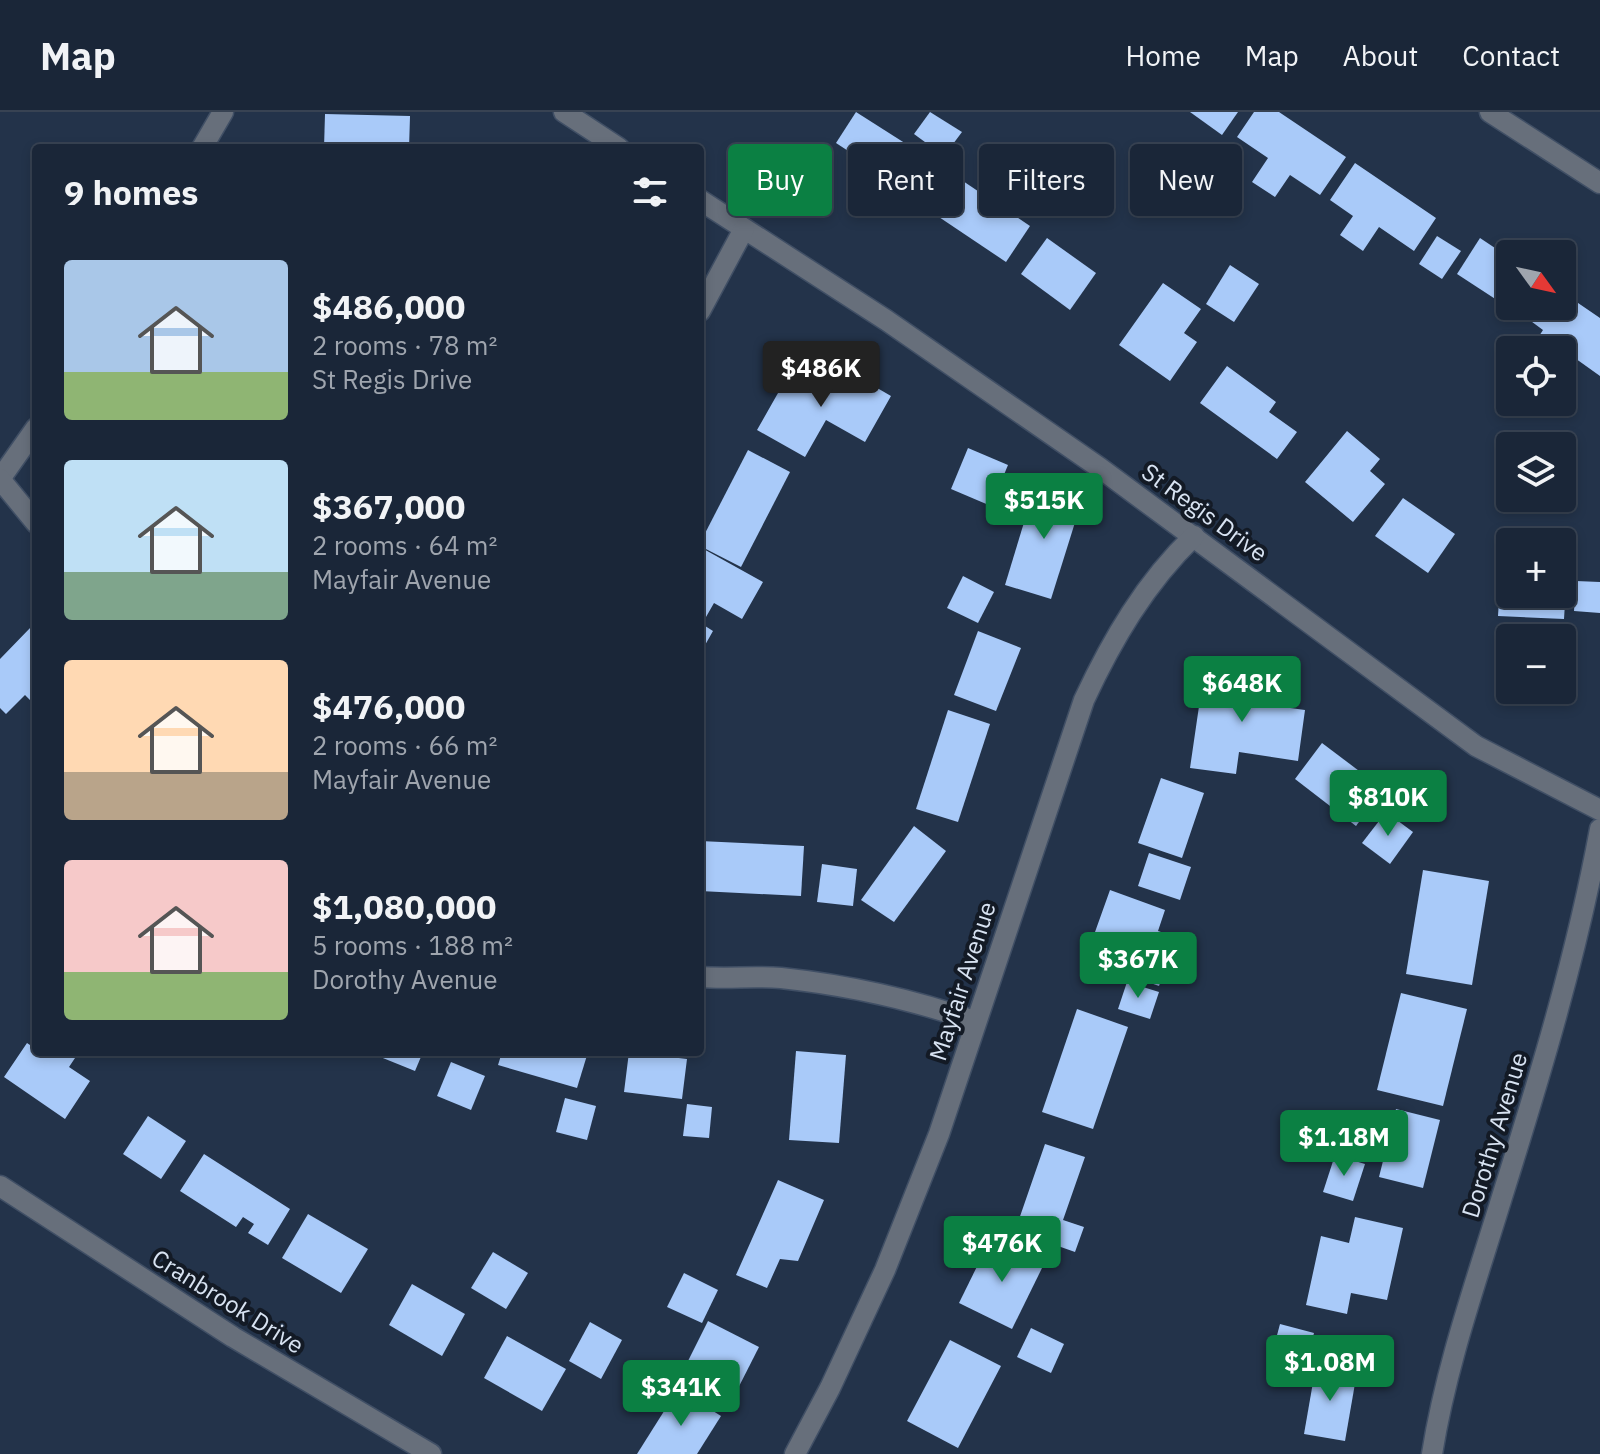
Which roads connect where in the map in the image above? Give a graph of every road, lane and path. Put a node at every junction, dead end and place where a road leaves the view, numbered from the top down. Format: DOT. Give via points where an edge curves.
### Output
graph roads {
  1 [pos="223,112"];
  2 [pos="564,112"];
  3 [pos="1490,112"];
  4 [pos="204,144"];
  5 [pos="613,144"];
  6 [pos="1600,183"];
  7 [pos="704,203"];
  8 [pos="744,229"];
  9 [pos="704,304"];
  10 [pos="32,434"];
  11 [pos="0,479"];
  12 [pos="32,518"];
  13 [pos="1194,536"];
  14 [pos="1600,810"];
  15 [pos="1600,829"];
  16 [pos="704,977"];
  17 [pos="974,1021"];
  18 [pos="0,1186"];
  19 [pos="431,1454"];
  20 [pos="795,1454"];
  21 [pos="1432,1454"];
  1 -- 4 [label="street"];
  2 -- 5 [label="street"];
  3 -- 6 [label="street"];
  7 -- 8 [label="street, St Regis Drive"];
  8 -- 9 [label="street"];
  8 -- 13 [label="street, St Regis Drive" via="886,320"];
  10 -- 11 [label="street"];
  11 -- 12 [label="street"];
  13 -- 14 [label="street, St Regis Drive" via="1476,746"];
  13 -- 17 [label="street, Mayfair Avenue" via="1144,592 1084,700"];
  15 -- 21 [label="street, Dorothy Avenue" via="1566,988 1460,1332"];
  16 -- 17 [label="street" via="777,978 857,988"];
  17 -- 20 [label="street, Mayfair Avenue" via="939,1134 885,1270"];
  18 -- 19 [label="street, Cranbrook Drive" via="233,1337"];
}
